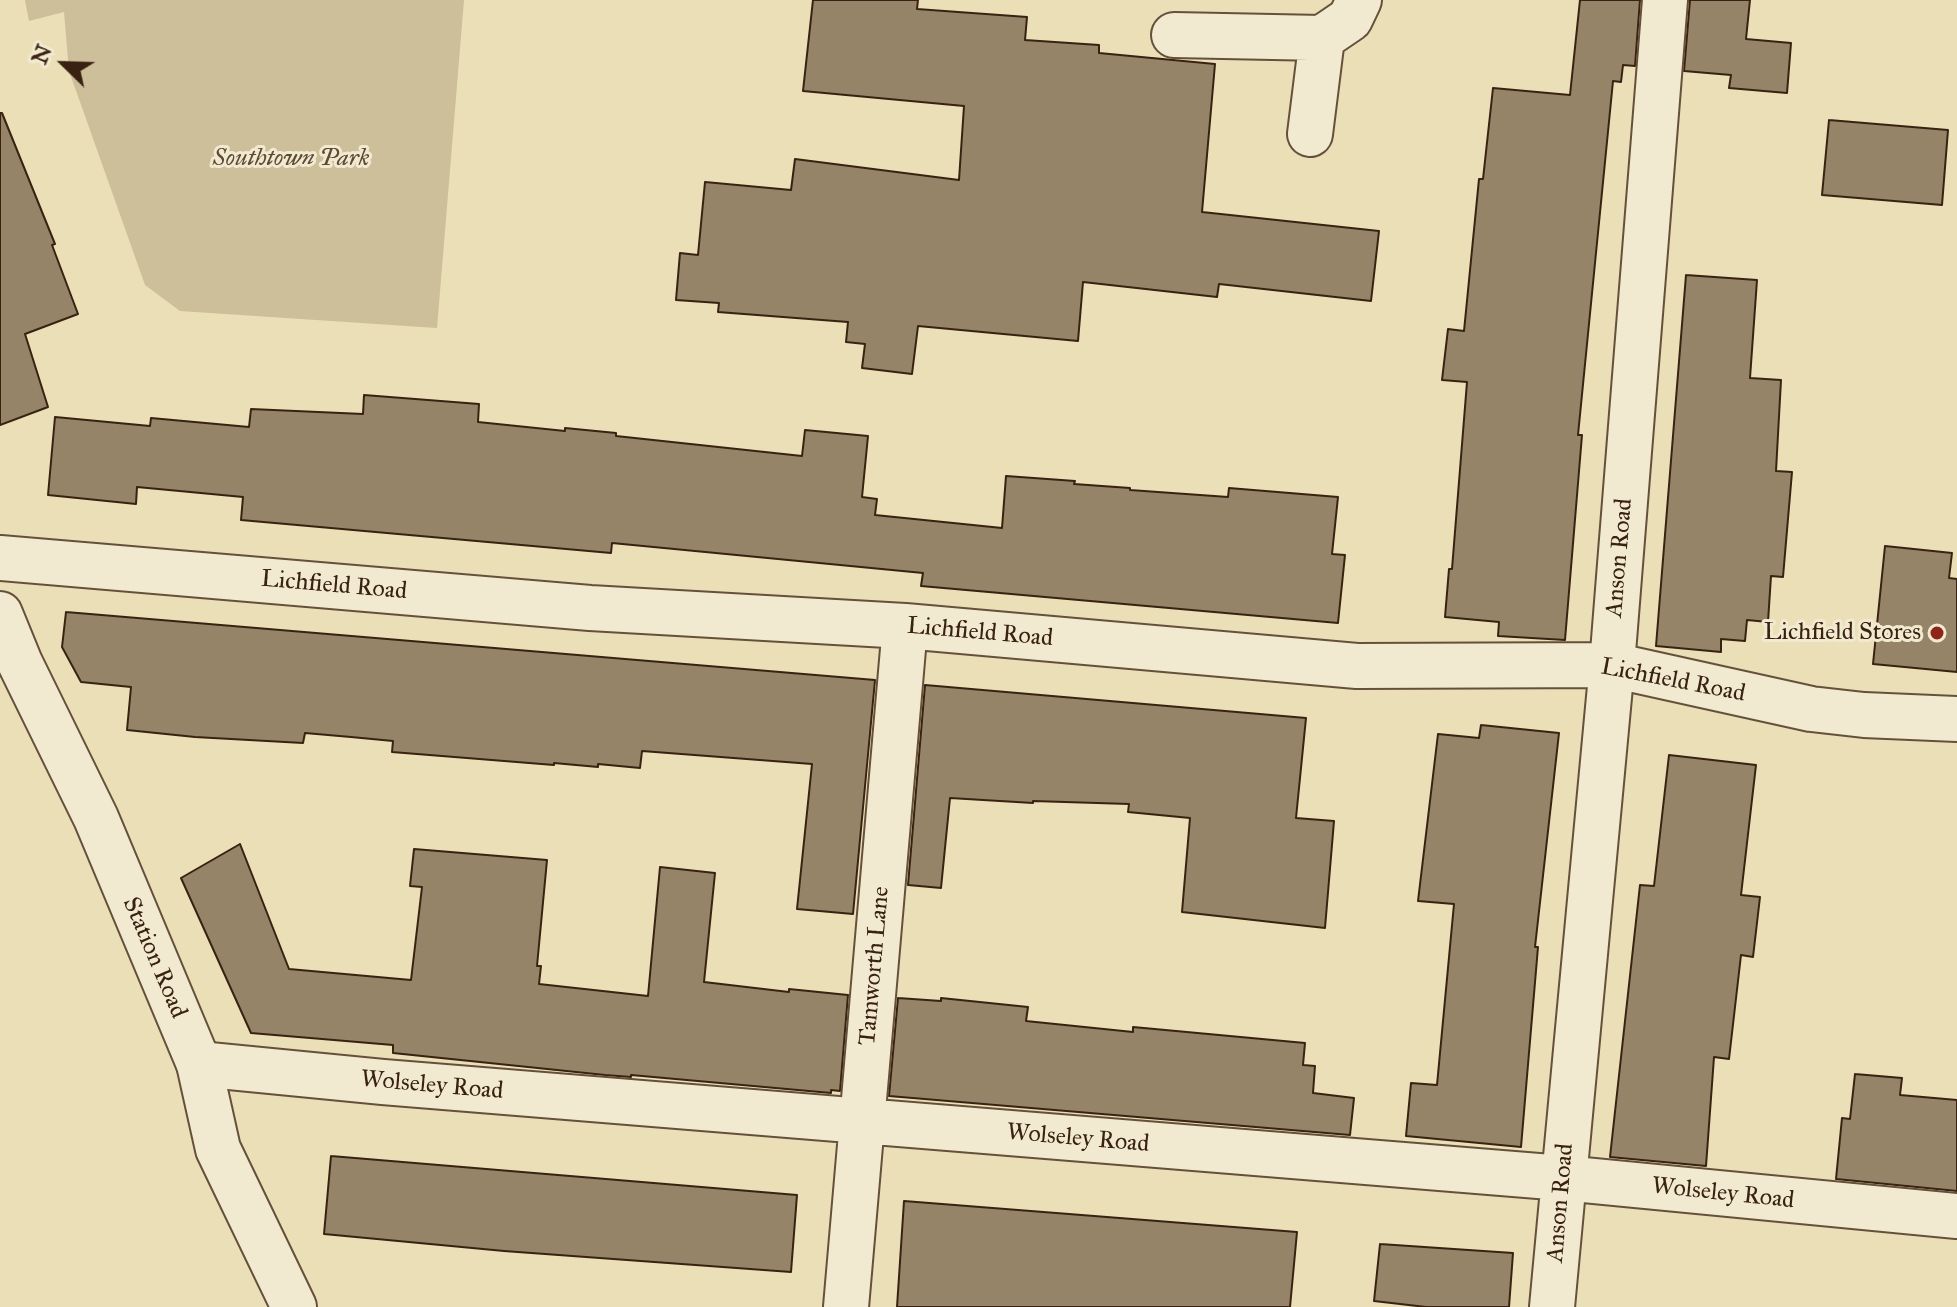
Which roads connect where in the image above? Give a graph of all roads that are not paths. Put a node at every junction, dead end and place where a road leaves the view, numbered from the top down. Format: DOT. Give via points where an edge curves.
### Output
graph roads {
  1 [pos="1359,0"];
  2 [pos="1665,0"];
  3 [pos="1174,35"];
  4 [pos="1322,38"];
  5 [pos="1310,134"];
  6 [pos="0,558"];
  7 [pos="0,614"];
  8 [pos="905,626"];
  9 [pos="1612,665"];
  10 [pos="1957,719"];
  11 [pos="199,1064"];
  12 [pos="862,1121"];
  13 [pos="1563,1178"];
  14 [pos="1957,1216"];
  15 [pos="294,1307"];
  16 [pos="846,1307"];
  17 [pos="1552,1307"];
  1 -- 4 [label="street" via="1350,19"];
  2 -- 9 [label="street, Anson Road"];
  3 -- 4 [label="street"];
  4 -- 5 [label="street"];
  6 -- 8 [label="street, Lichfield Road" via="581,607"];
  7 -- 11 [label="street, Station Road" via="96,818"];
  8 -- 9 [label="street, Lichfield Road" via="1357,666"];
  8 -- 12 [label="street, Tamworth Lane"];
  9 -- 10 [label="street, Lichfield Road" via="1811,709"];
  9 -- 13 [label="street, Anson Road"];
  11 -- 12 [label="street, Wolseley Road"];
  11 -- 15 [label="street, Station Road" via="218,1149"];
  12 -- 13 [label="street, Wolseley Road"];
  12 -- 16 [label="street, Tamworth Lane"];
  13 -- 14 [label="street, Wolseley Road"];
  13 -- 17 [label="street, Anson Road"];
}
